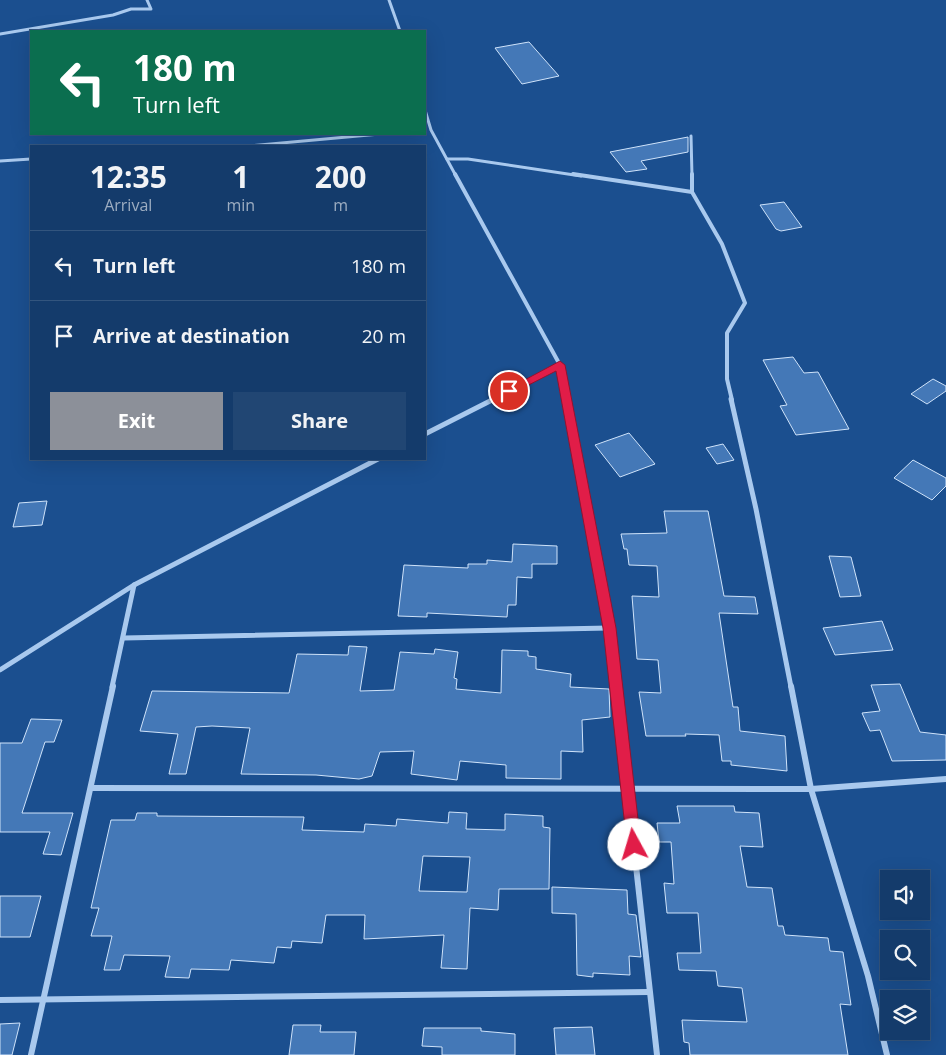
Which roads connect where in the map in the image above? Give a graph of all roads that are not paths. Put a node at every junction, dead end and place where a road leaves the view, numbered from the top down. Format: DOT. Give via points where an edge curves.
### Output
graph roads {
  1 [pos="147,0"];
  2 [pos="390,0"];
  3 [pos="400,30"];
  4 [pos="0,34"];
  5 [pos="426,113"];
  6 [pos="426,130"];
  7 [pos="432,130"];
  8 [pos="369,135"];
  9 [pos="691,136"];
  10 [pos="260,145"];
  11 [pos="30,159"];
  12 [pos="447,159"];
  13 [pos="0,160"];
  14 [pos="692,192"];
  15 [pos="560,365"];
  16 [pos="426,433"];
  17 [pos="376,460"];
  18 [pos="134,585"];
  19 [pos="609,628"];
  20 [pos="124,638"];
  21 [pos="0,670"];
  22 [pos="946,778"];
  23 [pos="91,788"];
  24 [pos="811,789"];
  25 [pos="628,790"];
  26 [pos="649,992"];
  27 [pos="45,999"];
  28 [pos="0,1000"];
  29 [pos="31,1055"];
  30 [pos="657,1055"];
  31 [pos="887,1055"];
  1 -- 4 [label="street" via="151,9 131,9 113,15"];
  2 -- 3 [label="street"];
  5 -- 7 [label="street"];
  6 -- 7 [label="street"];
  7 -- 12 [label="street"];
  8 -- 10 [label="street"];
  9 -- 14 [label="street"];
  11 -- 13 [label="street"];
  12 -- 14 [label="street" via="468,159"];
  12 -- 15 [label="street"];
  14 -- 24 [label="street" via="722,244 745,303 728,333 727,379"];
  15 -- 16 [label="street"];
  15 -- 19 [label="street"];
  17 -- 18 [label="street"];
  18 -- 20 [label="street"];
  18 -- 21 [label="street"];
  19 -- 20 [label="street"];
  19 -- 25 [label="street"];
  20 -- 23 [label="street"];
  22 -- 24 [label="street"];
  23 -- 25 [label="street"];
  23 -- 27 [label="street"];
  24 -- 25 [label="street"];
  24 -- 31 [label="street" via="868,976"];
  25 -- 26 [label="street"];
  26 -- 27 [label="street"];
  26 -- 30 [label="street"];
  27 -- 28 [label="street"];
  27 -- 29 [label="street"];
}
